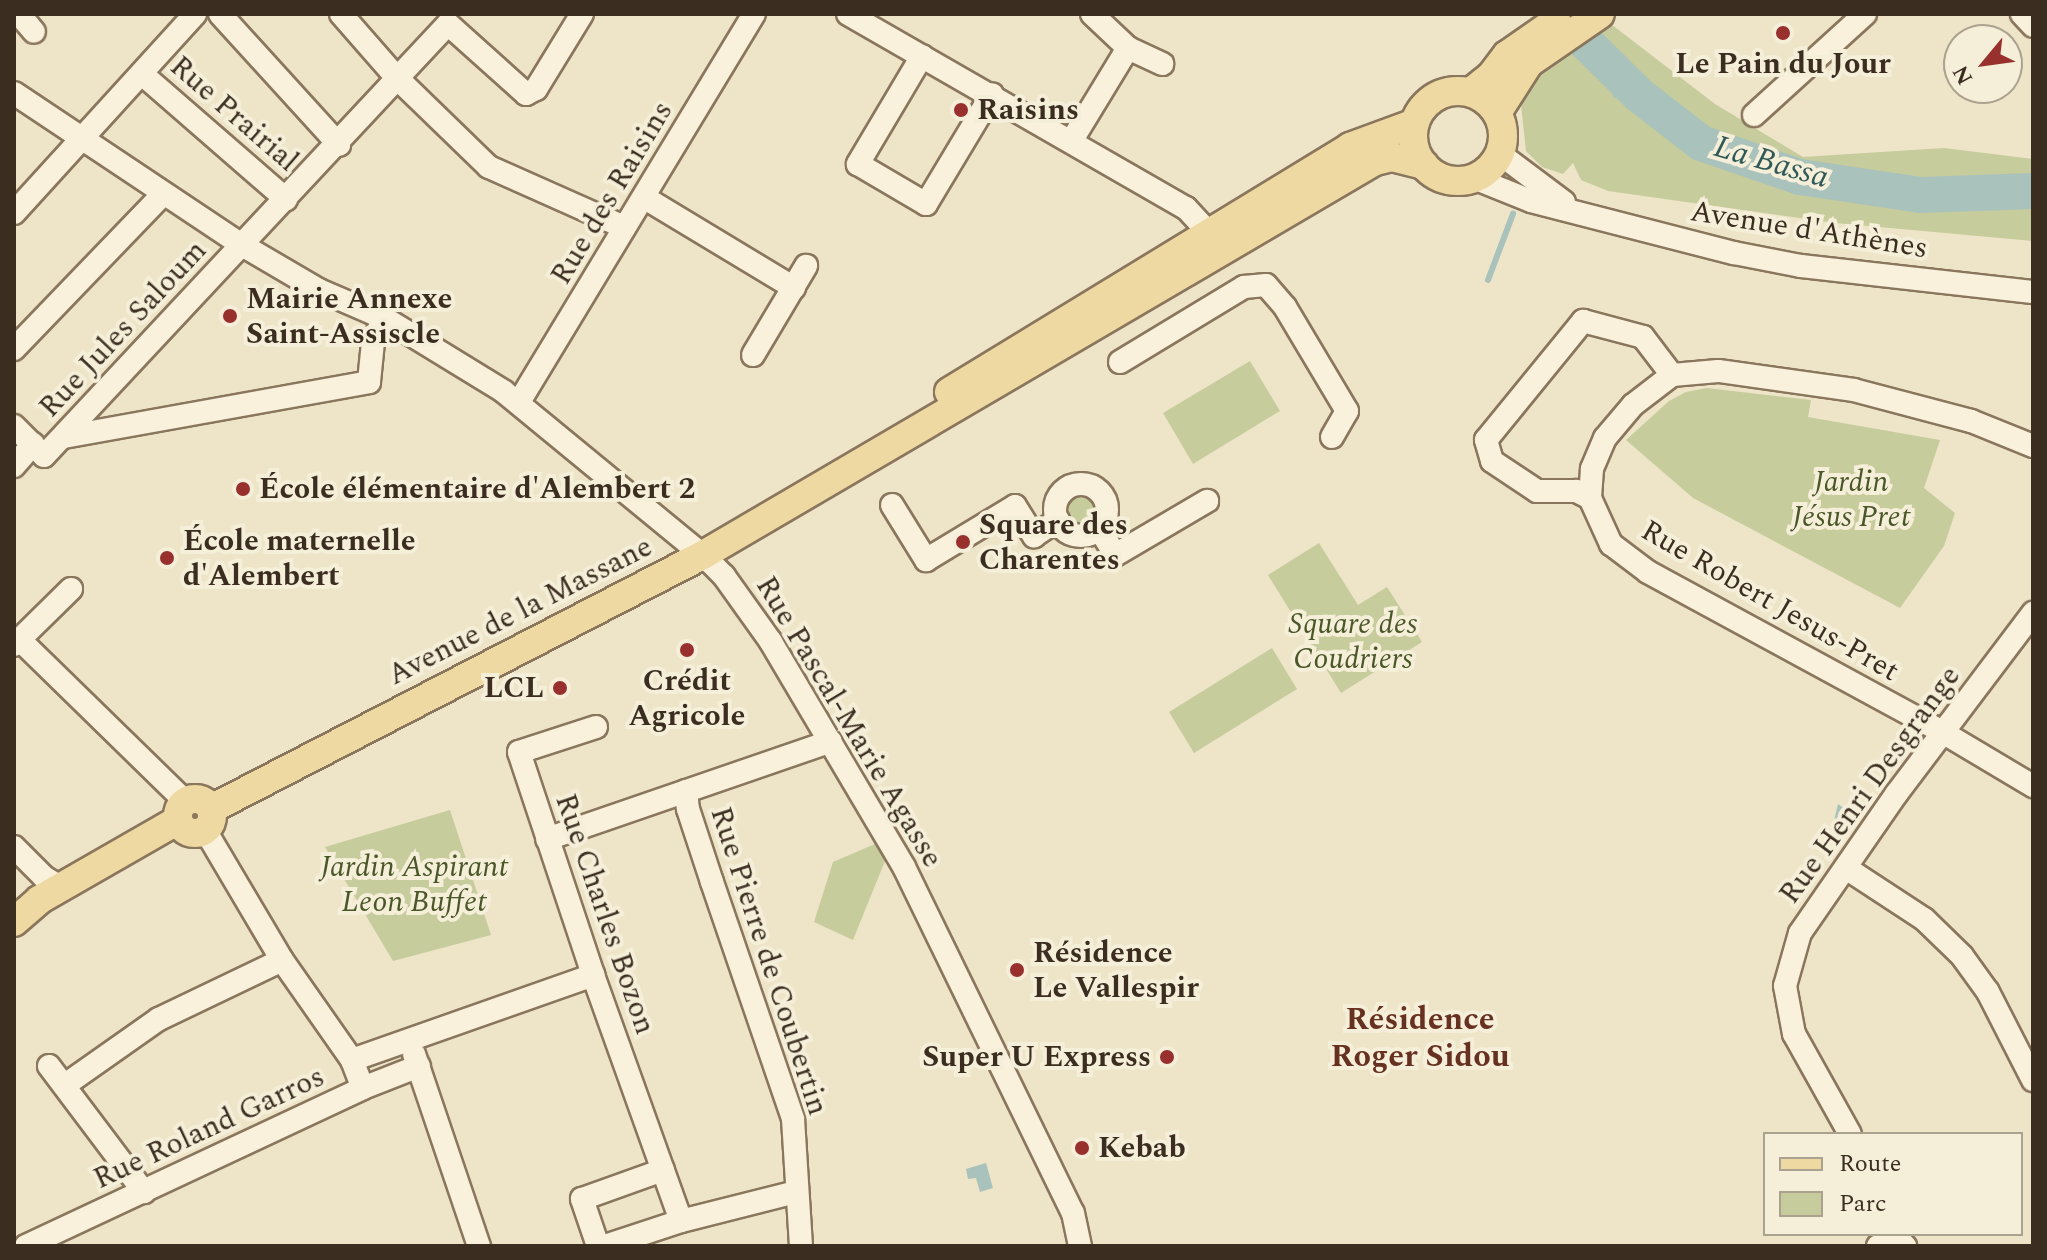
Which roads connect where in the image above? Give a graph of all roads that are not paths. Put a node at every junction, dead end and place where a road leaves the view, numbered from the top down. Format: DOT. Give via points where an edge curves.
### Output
graph roads {
  1 [pos="19,14"];
  2 [pos="195,14"];
  3 [pos="220,14"];
  4 [pos="341,14"];
  5 [pos="582,14"];
  6 [pos="754,14"];
  7 [pos="848,14"];
  8 [pos="1092,14"];
  9 [pos="1566,14"];
  10 [pos="1600,14"];
  11 [pos="1865,14"];
  12 [pos="2022,14"];
  13 [pos="448,19"];
  14 [pos="2033,26"];
  15 [pos="34,32"];
  16 [pos="1539,43"];
  17 [pos="1128,48"];
  18 [pos="922,56"];
  19 [pos="1163,64"];
  20 [pos="142,74"];
  21 [pos="397,78"];
  22 [pos="1471,92"];
  23 [pos="14,93"];
  24 [pos="992,94"];
  25 [pos="1497,113"];
  26 [pos="1754,115"];
  27 [pos="1415,123"];
  28 [pos="1072,140"];
  29 [pos="82,142"];
  30 [pos="339,145"];
  31 [pos="1500,154"];
  32 [pos="1424,165"];
  33 [pos="1474,178"];
  34 [pos="163,194"];
  35 [pos="645,198"];
  36 [pos="286,199"];
  37 [pos="1578,211"];
  38 [pos="14,213"];
  39 [pos="624,227"];
  40 [pos="1213,244"];
  41 [pos="242,245"];
  42 [pos="806,266"];
  43 [pos="794,288"];
  44 [pos="2033,292"];
  45 [pos="384,318"];
  46 [pos="14,349"];
  47 [pos="753,355"];
  48 [pos="1120,362"];
  49 [pos="1672,375"];
  50 [pos="519,402"];
  51 [pos="14,426"];
  52 [pos="921,426"];
  53 [pos="64,437"];
  54 [pos="1332,437"];
  55 [pos="33,444"];
  56 [pos="2033,446"];
  57 [pos="14,466"];
  58 [pos="1590,498"];
  59 [pos="1207,501"];
  60 [pos="892,505"];
  61 [pos="1058,520"];
  62 [pos="1099,528"];
  63 [pos="703,555"];
  64 [pos="71,589"];
  65 [pos="2033,613"];
  66 [pos="17,642"];
  67 [pos="596,727"];
  68 [pos="1944,733"];
  69 [pos="831,741"];
  70 [pos="2033,786"];
  71 [pos="686,791"];
  72 [pos="195,815"];
  73 [pos="547,839"];
  74 [pos="14,847"];
  75 [pos="1846,868"];
  76 [pos="63,889"];
  77 [pos="14,922"];
  78 [pos="14,933"];
  79 [pos="282,960"];
  80 [pos="593,975"];
  81 [pos="408,1038"];
  82 [pos="352,1060"];
  83 [pos="49,1066"];
  84 [pos="419,1066"];
  85 [pos="2033,1080"];
  86 [pos="65,1085"];
  87 [pos="363,1088"];
  88 [pos="1849,1132"];
  89 [pos="663,1170"];
  90 [pos="144,1192"];
  91 [pos="796,1192"];
  92 [pos="681,1221"];
  93 [pos="1902,1241"];
  94 [pos="26,1246"];
  95 [pos="479,1246"];
  96 [pos="598,1246"];
  97 [pos="605,1246"];
  98 [pos="801,1246"];
  99 [pos="1080,1246"];
  100 [pos="1878,1246"];
  1 -- 15 [label="street"];
  2 -- 20 [label="street"];
  3 -- 30 [label="street"];
  4 -- 21 [label="street"];
  5 -- 13 [label="street" via="526,94"];
  6 -- 35 [label="street, Rue des Raisins"];
  7 -- 18 [label="street"];
  8 -- 17 [label="street"];
  9 -- 16 [label="main road"];
  10 -- 16 [label="main road"];
  11 -- 26 [label="street"];
  12 -- 14 [label="street"];
  13 -- 21 [label="street, Rue Jules Saloum"];
  16 -- 22 [label="main road" via="1507,55"];
  16 -- 25 [label="main road"];
  17 -- 19 [label="street"];
  17 -- 28 [label="street"];
  18 -- 24 [label="street"];
  18 -- 24 [label="street" via="858,164 926,204"];
  20 -- 29 [label="street"];
  20 -- 36 [label="street, Rue Prairial"];
  21 -- 30 [label="street, Rue Jules Saloum"];
  21 -- 39 [label="street" via="489,167"];
  22 -- 25 [label="main road"];
  22 -- 27 [label="main road" via="1431,100"];
  23 -- 29 [label="street, Rue Pascal-Marie Agasse"];
  24 -- 28 [label="street"];
  25 -- 31 [label="main road"];
  27 -- 32 [label="main road" via="1413,138"];
  27 -- 40 [label="main road" via="1350,147"];
  28 -- 40 [label="street" via="1186,208"];
  29 -- 34 [label="street, Rue Pascal-Marie Agasse"];
  29 -- 38 [label="street"];
  30 -- 36 [label="street, Rue Jules Saloum"];
  31 -- 33 [label="main road"];
  31 -- 37 [label="street, Avenue d'Athènes"];
  32 -- 33 [label="main road" via="1446,179"];
  32 -- 40 [label="main road" via="1392,157 1375,161"];
  33 -- 37 [label="street, Avenue d'Athènes" via="1531,201"];
  34 -- 41 [label="street, Rue Pascal-Marie Agasse"];
  34 -- 46 [label="street"];
  35 -- 39 [label="street, Rue des Raisins"];
  35 -- 43 [label="street"];
  36 -- 41 [label="street, Rue Jules Saloum"];
  37 -- 44 [label="street, Avenue d'Athènes" via="1682,241 1801,266"];
  39 -- 50 [label="street, Rue des Raisins"];
  40 -- 52 [label="main road, Avenue de la Massane"];
  40 -- 52 [label="main road" via="1154,265 951,390"];
  41 -- 45 [label="street, Rue Pascal-Marie Agasse" via="319,290"];
  41 -- 53 [label="street, Rue Jules Saloum"];
  42 -- 43 [label="street"];
  43 -- 47 [label="street"];
  45 -- 50 [label="street, Rue Pascal-Marie Agasse"];
  45 -- 53 [label="street" via="373,342 369,382"];
  48 -- 54 [label="street" via="1244,287 1266,285 1285,307 1347,411"];
  49 -- 56 [label="street" via="1718,371 1854,390 1971,421"];
  49 -- 58 [label="street" via="1633,405 1605,438 1592,469"];
  49 -- 58 [label="street" via="1643,337 1583,321 1486,440 1492,461 1537,491 1576,491"];
  50 -- 63 [label="street, Rue Pascal-Marie Agasse"];
  51 -- 55 [label="street"];
  52 -- 63 [label="main road, Avenue de la Massane"];
  53 -- 55 [label="street, Rue Jules Saloum" via="44,456"];
  55 -- 57 [label="street, Rue Jules Saloum"];
  58 -- 68 [label="street, Rue Robert Jesus-Pret" via="1611,544 1648,572"];
  59 -- 62 [label="street" via="1115,555"];
  60 -- 61 [label="street" via="926,560 1015,506 1034,536"];
  61 -- 62 [label="street" via="1077,536"];
  61 -- 62 [label="street" via="1058,498 1065,489 1086,483 1104,497 1107,511"];
  63 -- 69 [label="street, Rue Pascal-Marie Agasse" via="734,587"];
  63 -- 72 [label="main road, Avenue de la Massane" via="369,728 325,736"];
  64 -- 66 [label="street"];
  65 -- 68 [label="street, Rue Henri Desgrange"];
  66 -- 72 [label="street"];
  67 -- 73 [label="street, Rue Charles Bozon" via="519,752"];
  68 -- 70 [label="street, Rue Robert Jesus-Pret"];
  68 -- 75 [label="street, Rue Henri Desgrange"];
  69 -- 71 [label="street"];
  69 -- 99 [label="street, Rue Pascal-Marie Agasse" via="917,894 1073,1213"];
  71 -- 73 [label="street"];
  71 -- 91 [label="street, Rue Pierre de Coubertin" via="793,1119"];
  72 -- 76 [label="main road, Avenue de la Massane" via="167,842 104,864"];
  72 -- 79 [label="street"];
  73 -- 80 [label="street, Rue Charles Bozon"];
  74 -- 76 [label="street"];
  75 -- 85 [label="street" via="1924,919 1962,956 1988,992"];
  75 -- 88 [label="street, Rue Henri Desgrange" via="1800,933 1785,986 1794,1034"];
  76 -- 77 [label="main road, Avenue de la Massane" via="39,900"];
  76 -- 78 [label="main road, Avenue de la Massane" via="38,917"];
  79 -- 82 [label="street"];
  79 -- 86 [label="street" via="159,1019"];
  80 -- 81 [label="street, Rue Roland Garros"];
  80 -- 89 [label="street, Rue Charles Bozon"];
  81 -- 82 [label="street, Rue Roland Garros"];
  81 -- 84 [label="street"];
  82 -- 87 [label="street"];
  83 -- 86 [label="street"];
  84 -- 87 [label="street, Rue Roland Garros"];
  84 -- 95 [label="street"];
  86 -- 90 [label="street"];
  87 -- 90 [label="street, Rue Roland Garros"];
  89 -- 92 [label="street, Rue Charles Bozon"];
  89 -- 96 [label="street" via="582,1199"];
  90 -- 94 [label="street, Rue Roland Garros"];
  91 -- 92 [label="street"];
  91 -- 98 [label="street, Rue Pierre de Coubertin"];
  92 -- 97 [label="street"];
  93 -- 100 [label="street"];
}
